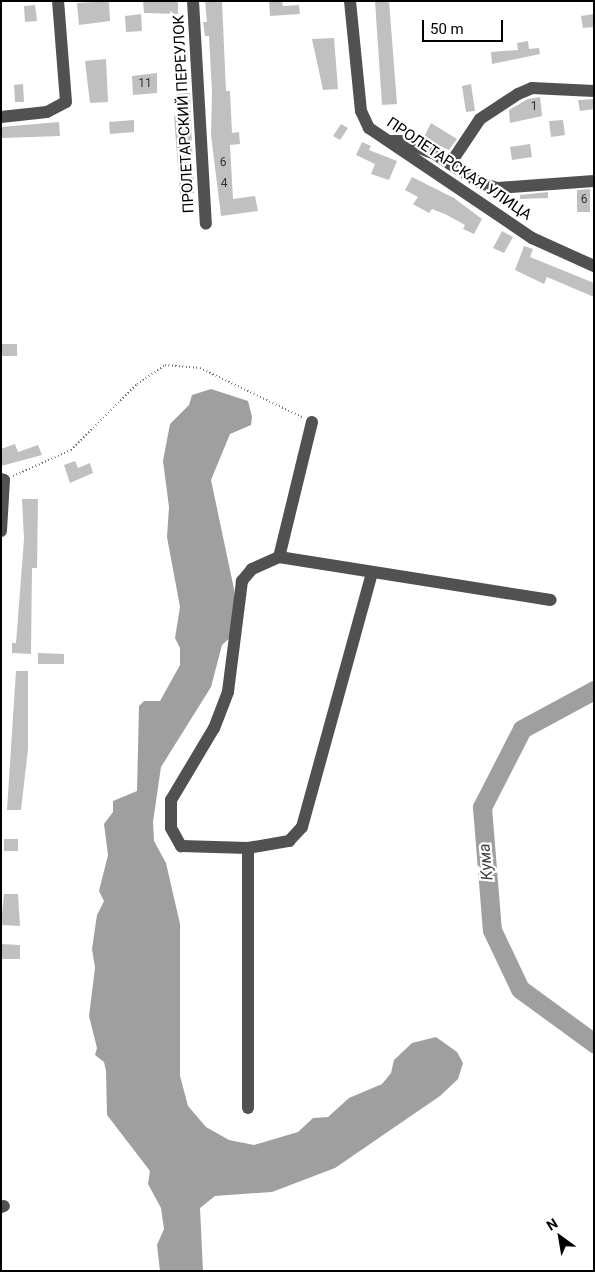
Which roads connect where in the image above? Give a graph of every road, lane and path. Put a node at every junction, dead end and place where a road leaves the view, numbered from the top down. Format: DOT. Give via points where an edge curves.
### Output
graph roads {
  1 [pos="58,1"];
  2 [pos="193,1"];
  3 [pos="350,1"];
  4 [pos="594,90"];
  5 [pos="1,117"];
  6 [pos="389,142"];
  7 [pos="450,164"];
  8 [pos="594,181"];
  9 [pos="206,224"];
  10 [pos="594,266"];
  11 [pos="312,422"];
  12 [pos="3,480"];
  13 [pos="1,531"];
  14 [pos="279,557"];
  15 [pos="372,572"];
  16 [pos="551,600"];
  17 [pos="248,848"];
  18 [pos="248,1108"];
  1 -- 5 [label="street" via="66,102 47,112"];
  2 -- 9 [label="street, ПРОЛЕТАРСКИЙ ПЕРЕУЛОК"];
  3 -- 6 [label="street, ПРОЛЕТАРСКАЯ УЛИЦА" via="360,111 369,128"];
  4 -- 7 [label="street" via="532,88 518,94 480,119"];
  6 -- 7 [label="street" via="409,144"];
  6 -- 10 [label="street, ПРОЛЕТАРСКАЯ УЛИЦА" via="532,238"];
  7 -- 8 [label="street" via="480,182 498,188"];
  11 -- 12 [label="path" via="200,368 165,365 137,384 71,450"];
  11 -- 14 [label="street"];
  12 -- 13 [label="street"];
  14 -- 15 [label="street"];
  14 -- 17 [label="street" via="252,569 242,581 228,692 214,728 171,800 171,828 181,846"];
  15 -- 16 [label="street"];
  15 -- 17 [label="street" via="302,827 288,841"];
  17 -- 18 [label="street"];
}
